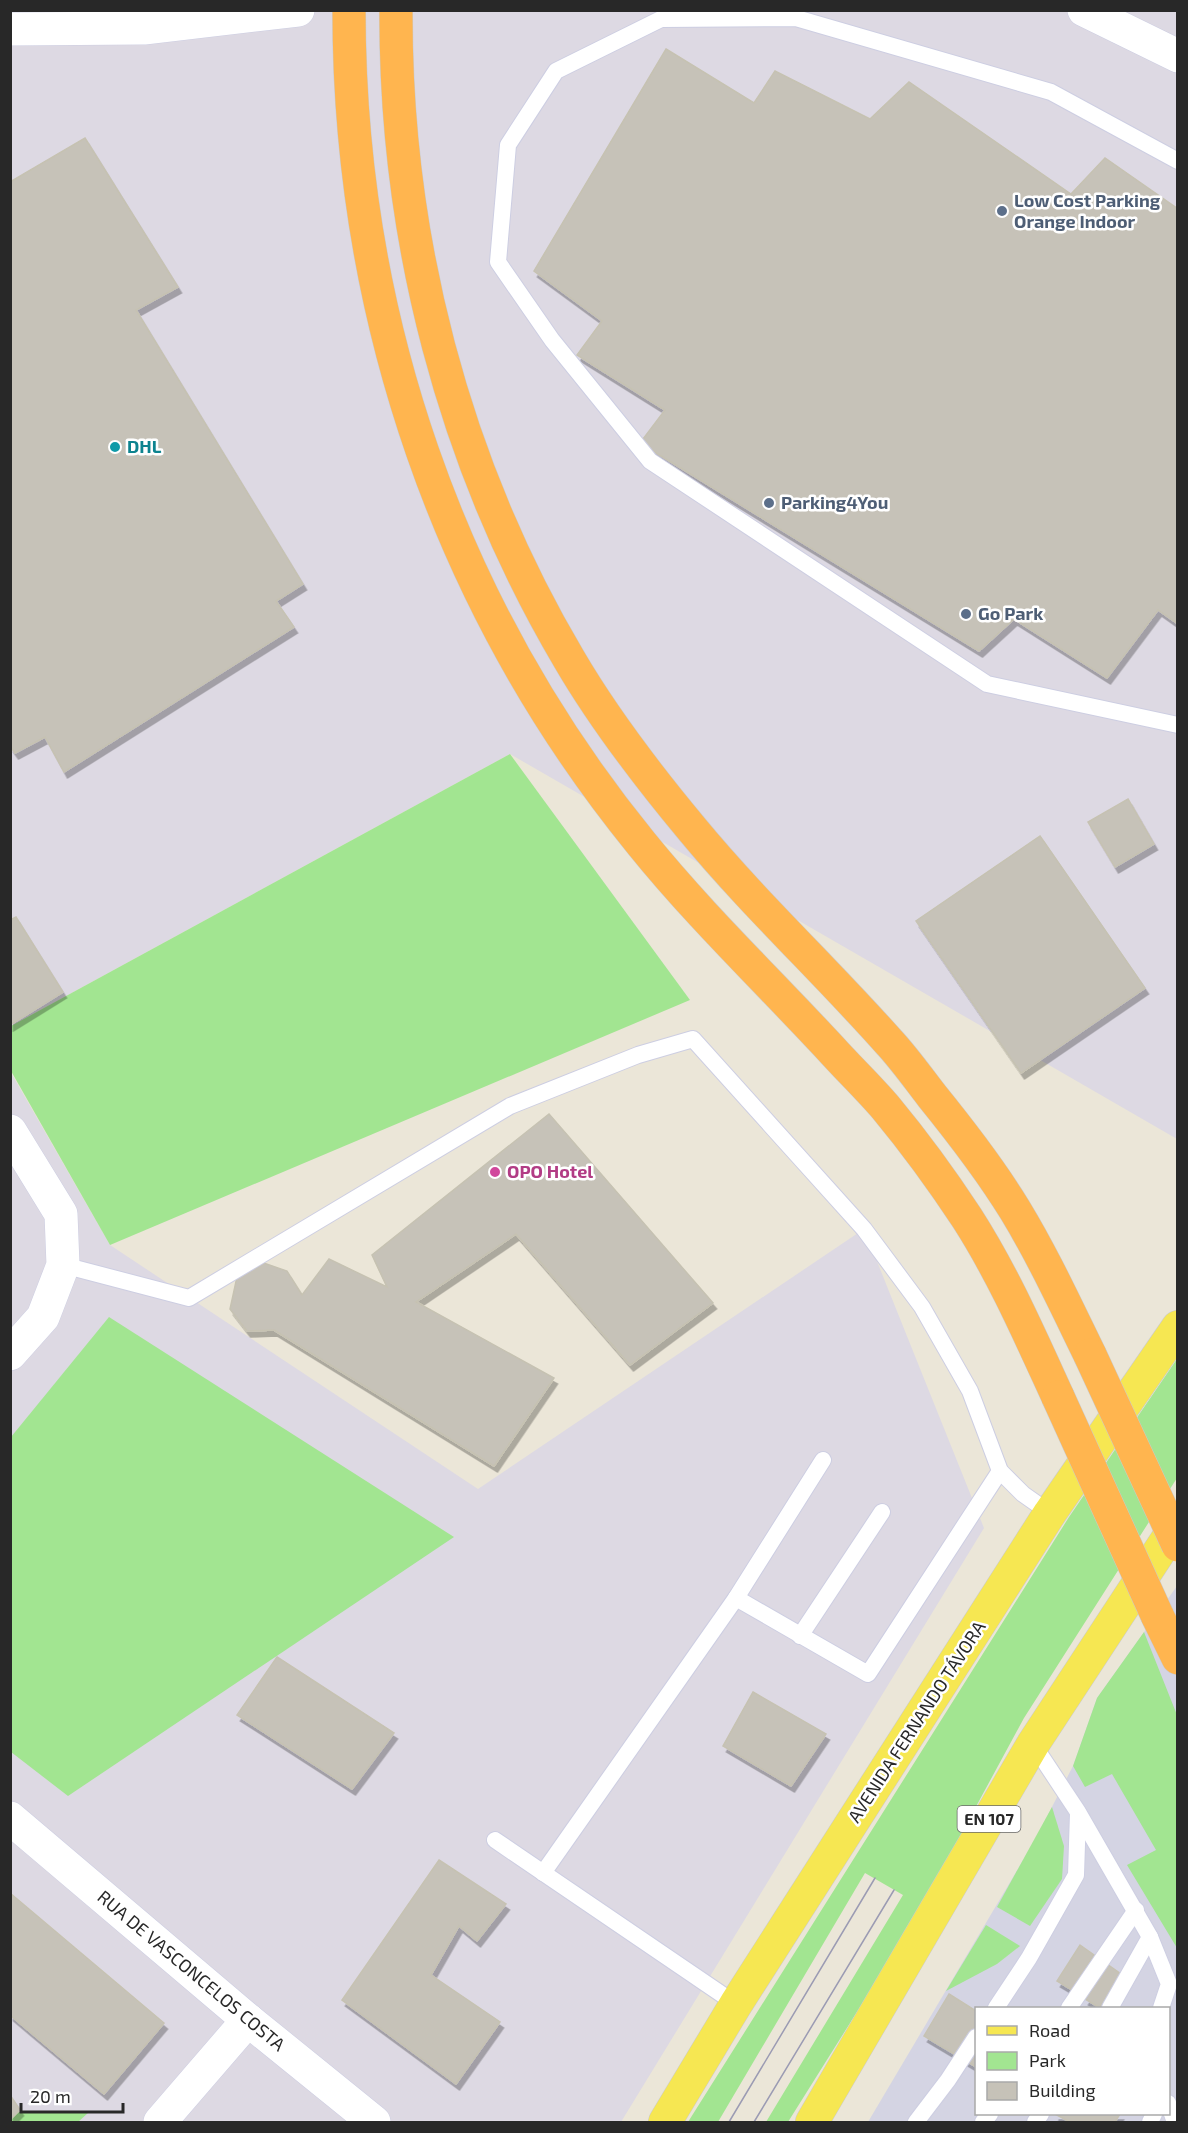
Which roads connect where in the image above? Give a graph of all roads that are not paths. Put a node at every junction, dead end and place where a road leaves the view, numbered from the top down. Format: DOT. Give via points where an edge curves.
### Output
graph roads {
  1 [pos="297,10"];
  2 [pos="350,10"];
  3 [pos="396,10"];
  4 [pos="1084,10"];
  5 [pos="10,29"];
  6 [pos="1178,56"];
  7 [pos="1178,160"];
  8 [pos="1178,725"];
  9 [pos="10,1131"];
  10 [pos="63,1265"];
  11 [pos="1178,1327"];
  12 [pos="10,1354"];
  13 [pos="823,1460"];
  14 [pos="1000,1471"];
  15 [pos="882,1512"];
  16 [pos="1050,1513"];
  17 [pos="1178,1523"];
  18 [pos="1178,1545"];
  19 [pos="736,1598"];
  20 [pos="800,1636"];
  21 [pos="1178,1658"];
  22 [pos="1033,1744"];
  23 [pos="1078,1812"];
  24 [pos="10,1818"];
  25 [pos="495,1840"];
  26 [pos="543,1873"];
  27 [pos="1136,1910"];
  28 [pos="1150,1937"];
  29 [pos="736,2004"];
  30 [pos="997,2007"];
  31 [pos="1070,2007"];
  32 [pos="1111,2007"];
  33 [pos="1161,2007"];
  34 [pos="248,2020"];
  35 [pos="975,2039"];
  36 [pos="160,2122"];
  37 [pos="374,2122"];
  38 [pos="665,2122"];
  39 [pos="812,2122"];
  40 [pos="916,2122"];
  1 -- 5 [label="street" via="144,28"];
  2 -- 21 [label="highway, bridge" via="354,130 373,272 405,398 431,477 488,607 522,671 599,790 694,902 884,1106 968,1220 997,1270 1058,1397"];
  3 -- 18 [label="highway, bridge" via="399,124 407,195 432,323 478,470 535,599 608,720 694,832 890,1043 976,1150 1050,1273"];
  4 -- 6 [label="street"];
  7 -- 8 [label="lane" via="1051,92 796,18 661,19 556,71 508,145 498,262 552,340 650,461 987,684"];
  9 -- 10 [label="street" via="61,1214"];
  10 -- 12 [label="street" via="43,1317"];
  10 -- 14 [label="lane" via="189,1298 510,1106 638,1055 693,1039 864,1228 922,1307 970,1391"];
  11 -- 16 [label="main road, AVENIDA FERNANDO TÁVORA"];
  13 -- 19 [label="lane"];
  14 -- 16 [label="lane"];
  14 -- 20 [label="lane" via="868,1674"];
  15 -- 20 [label="lane"];
  16 -- 29 [label="main road, AVENIDA FERNANDO TÁVORA"];
  17 -- 22 [label="main road, EN 107"];
  19 -- 20 [label="lane"];
  19 -- 26 [label="lane"];
  22 -- 23 [label="lane"];
  22 -- 39 [label="main road, EN 107"];
  23 -- 27 [label="lane"];
  23 -- 30 [label="lane" via="1076,1875"];
  24 -- 34 [label="street, RUA DE VASCONCELOS COSTA"];
  25 -- 26 [label="lane"];
  26 -- 29 [label="lane"];
  27 -- 28 [label="lane"];
  27 -- 31 [label="lane"];
  28 -- 32 [label="lane"];
  28 -- 33 [label="lane" via="1169,1984"];
  29 -- 38 [label="main road, AVENIDA FERNANDO TÁVORA"];
  34 -- 36 [label="street"];
  34 -- 37 [label="street, RUA DE VASCONCELOS COSTA"];
  35 -- 40 [label="lane"];
}
